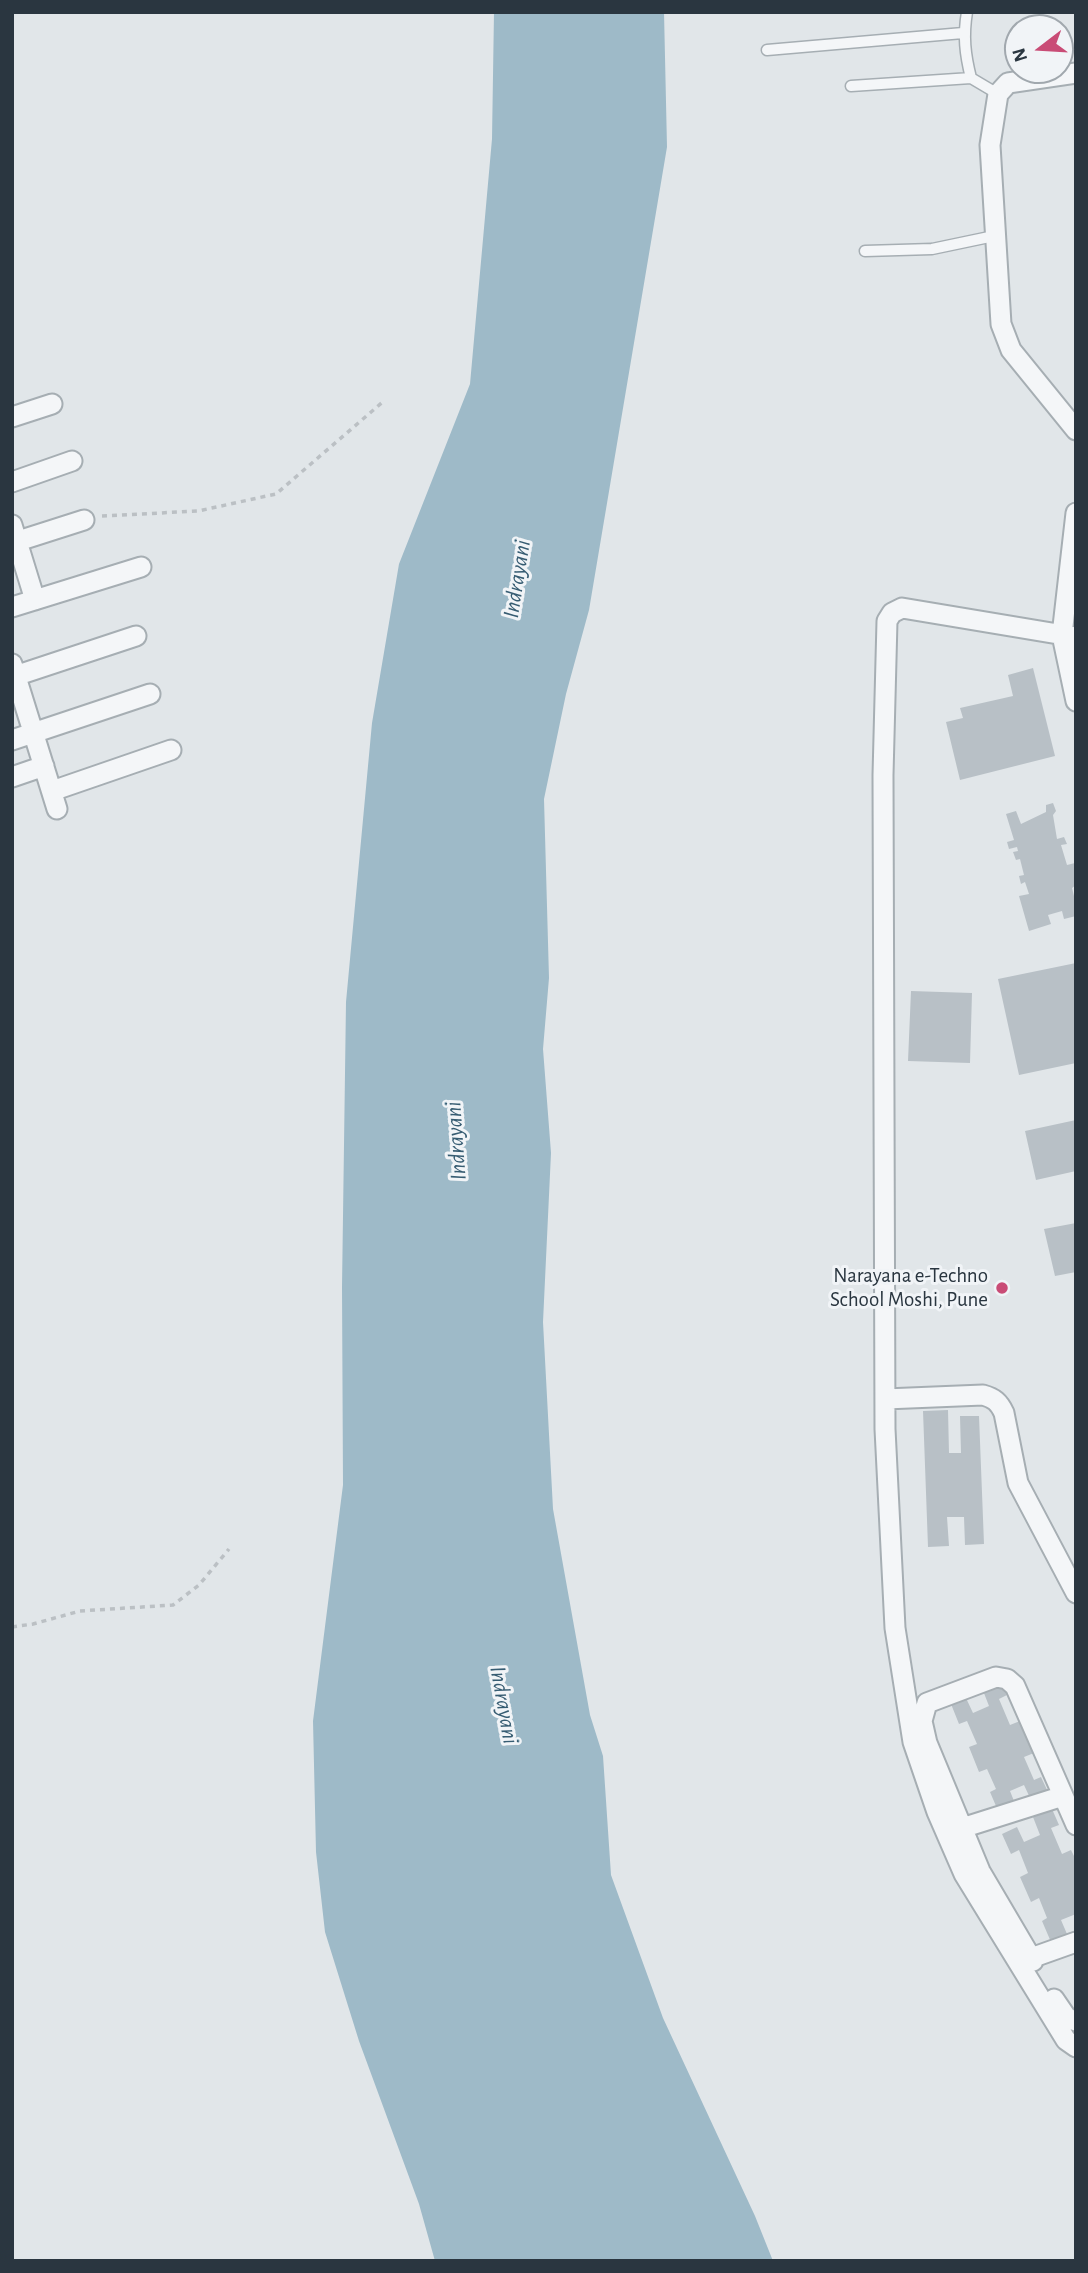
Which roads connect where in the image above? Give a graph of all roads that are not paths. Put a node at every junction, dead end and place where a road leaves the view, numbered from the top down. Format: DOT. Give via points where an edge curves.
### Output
graph roads {
  1 [pos="967,12"];
  2 [pos="963,33"];
  3 [pos="767,50"];
  4 [pos="1076,73"];
  5 [pos="971,78"];
  6 [pos="851,86"];
  7 [pos="998,94"];
  8 [pos="994,236"];
  9 [pos="865,251"];
  10 [pos="52,404"];
  11 [pos="12,418"];
  12 [pos="1076,430"];
  13 [pos="72,461"];
  14 [pos="12,482"];
  15 [pos="1076,513"];
  16 [pos="87,519"];
  17 [pos="14,536"];
  18 [pos="141,567"];
  19 [pos="35,600"];
  20 [pos="12,607"];
  21 [pos="136,636"];
  22 [pos="1069,636"];
  23 [pos="13,672"];
  24 [pos="150,694"];
  25 [pos="1076,701"];
  26 [pos="34,733"];
  27 [pos="12,740"];
  28 [pos="171,750"];
  29 [pos="44,766"];
  30 [pos="12,777"];
  31 [pos="885,1399"];
  32 [pos="1076,1593"];
  33 [pos="1063,1796"];
  34 [pos="1076,1825"];
  35 [pos="962,1828"];
  36 [pos="1076,1942"];
  37 [pos="1031,1958"];
  38 [pos="1076,2021"];
  39 [pos="1076,2047"];
  1 -- 2 [label="lane"];
  2 -- 3 [label="lane"];
  2 -- 5 [label="lane"];
  4 -- 7 [label="street" via="1008,83"];
  5 -- 6 [label="lane"];
  5 -- 7 [label="lane"];
  7 -- 8 [label="street" via="990,145"];
  8 -- 9 [label="lane" via="932,249"];
  8 -- 12 [label="street" via="1001,324 1011,350"];
  10 -- 11 [label="street"];
  13 -- 14 [label="street"];
  15 -- 22 [label="street"];
  16 -- 17 [label="street"];
  17 -- 19 [label="street"];
  18 -- 19 [label="street"];
  19 -- 20 [label="street"];
  21 -- 23 [label="street"];
  22 -- 25 [label="street"];
  22 -- 31 [label="street" via="902,608 887,621 883,775"];
  23 -- 26 [label="street"];
  24 -- 26 [label="street"];
  26 -- 27 [label="street"];
  26 -- 29 [label="street"];
  28 -- 29 [label="street" via="55,800"];
  29 -- 30 [label="street"];
  31 -- 32 [label="street" via="983,1395 999,1403 1018,1483"];
  31 -- 39 [label="street" via="895,1628 914,1742 964,1874 1066,2040"];
  33 -- 34 [label="street"];
  33 -- 35 [label="street"];
  33 -- 35 [label="street" via="1015,1686 996,1677 928,1703 923,1712 926,1743"];
  35 -- 37 [label="street" via="980,1871"];
  36 -- 37 [label="street"];
  37 -- 38 [label="street" via="1058,2007"];
}
